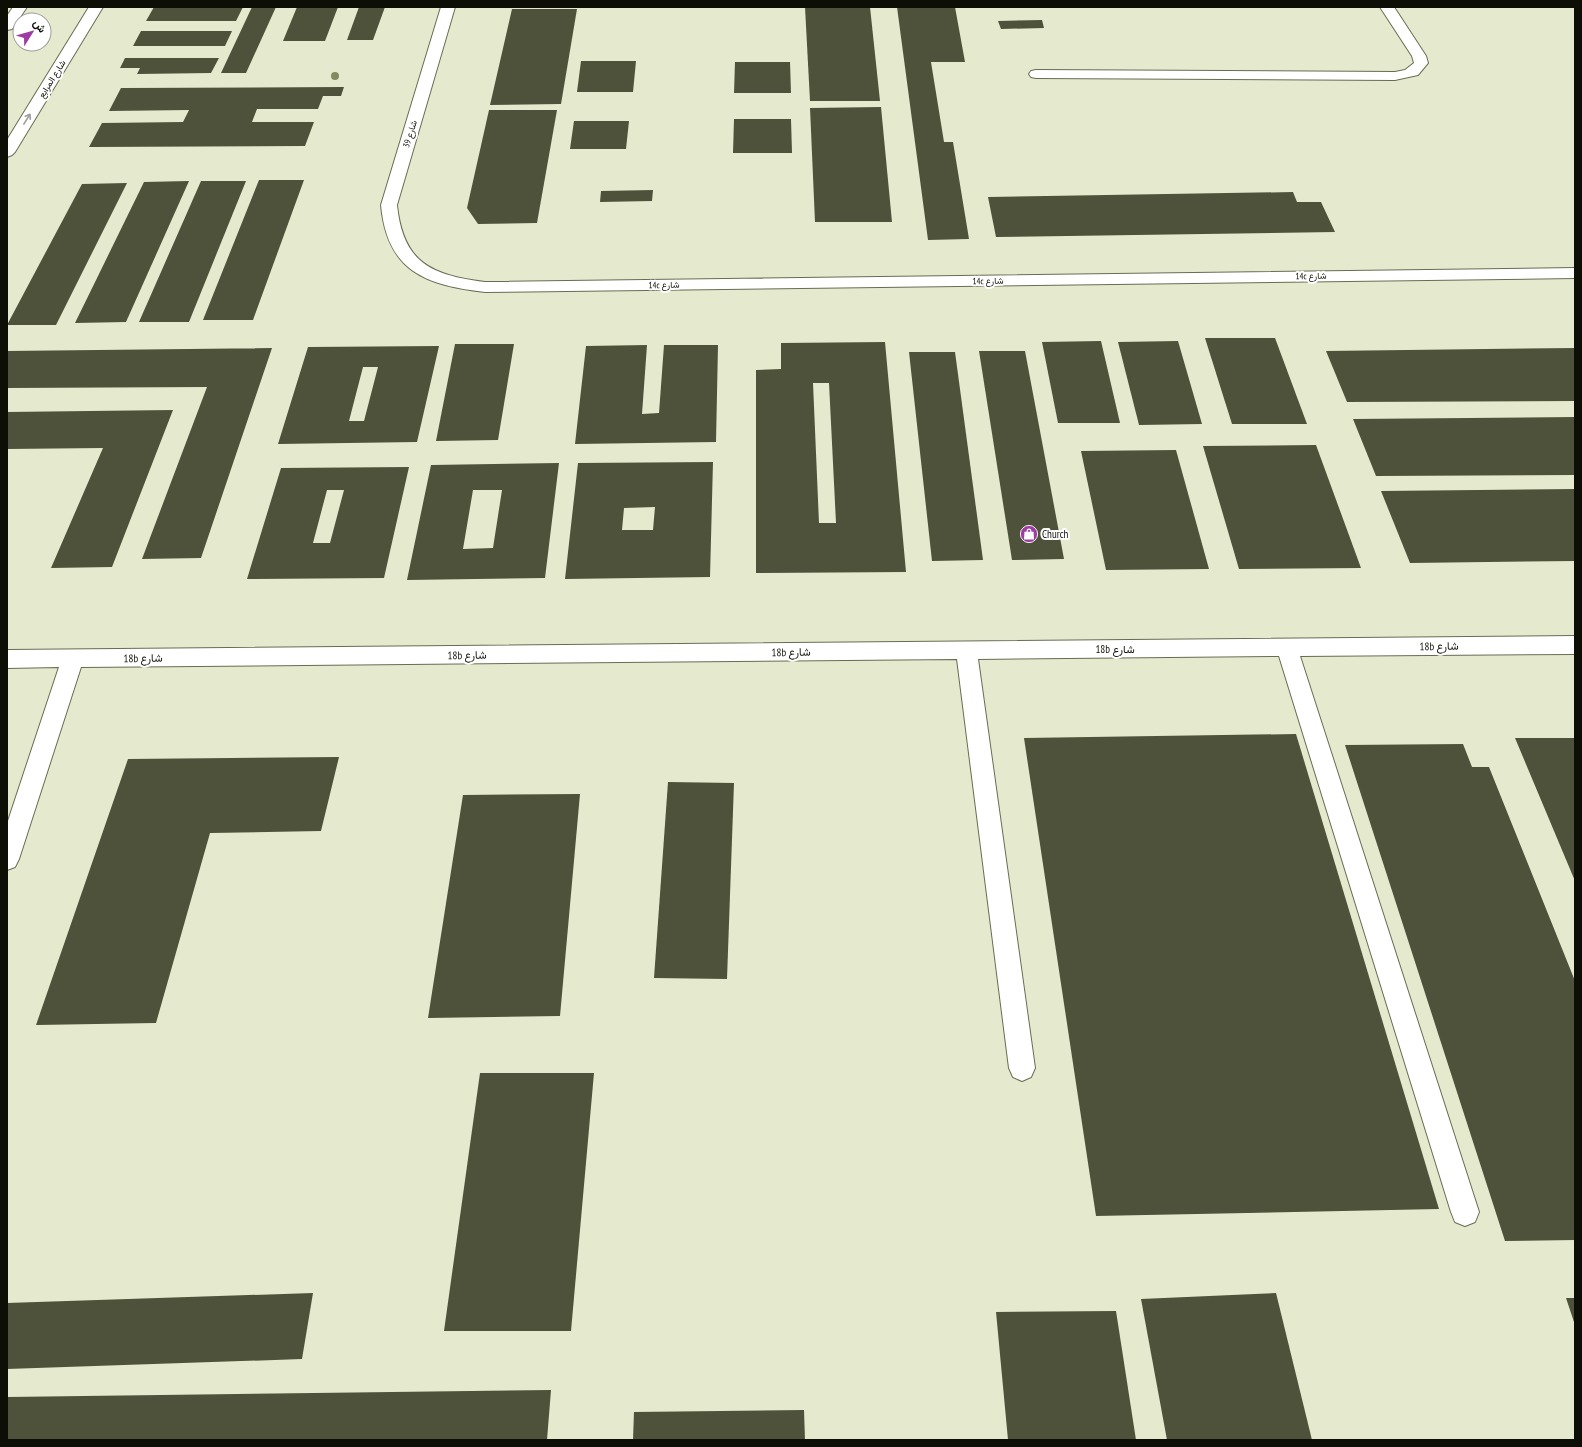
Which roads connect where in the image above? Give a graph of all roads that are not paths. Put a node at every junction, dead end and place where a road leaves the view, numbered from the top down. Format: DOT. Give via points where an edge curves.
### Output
graph roads {
  1 [pos="20,7"];
  2 [pos="96,7"];
  3 [pos="448,7"];
  4 [pos="1387,7"];
  5 [pos="7,26"];
  6 [pos="1036,74"];
  7 [pos="7,152"];
  8 [pos="407,258"];
  9 [pos="1575,273"];
  10 [pos="1575,644"];
  11 [pos="1287,647"];
  12 [pos="966,650"];
  13 [pos="73,658"];
  14 [pos="7,659"];
  15 [pos="7,859"];
  16 [pos="1022,1068"];
  17 [pos="1464,1212"];
  1 -- 5 [label="main road"];
  7 -- 2 [label="main road, شارع المرابع, one-way"];
  3 -- 8 [label="main road, شارع 39" via="389,205 392,233"];
  4 -- 6 [label="main road" via="1419,56 1421,64 1408,75"];
  8 -- 9 [label="main road, 14c شارع" via="432,276 485,287"];
  10 -- 11 [label="main road, 18b شارع"];
  11 -- 12 [label="main road, 18b شارع"];
  11 -- 17 [label="main road"];
  12 -- 13 [label="main road, 18b شارع"];
  12 -- 16 [label="main road"];
  13 -- 14 [label="main road, 18b شارع"];
  13 -- 15 [label="main road"];
}
